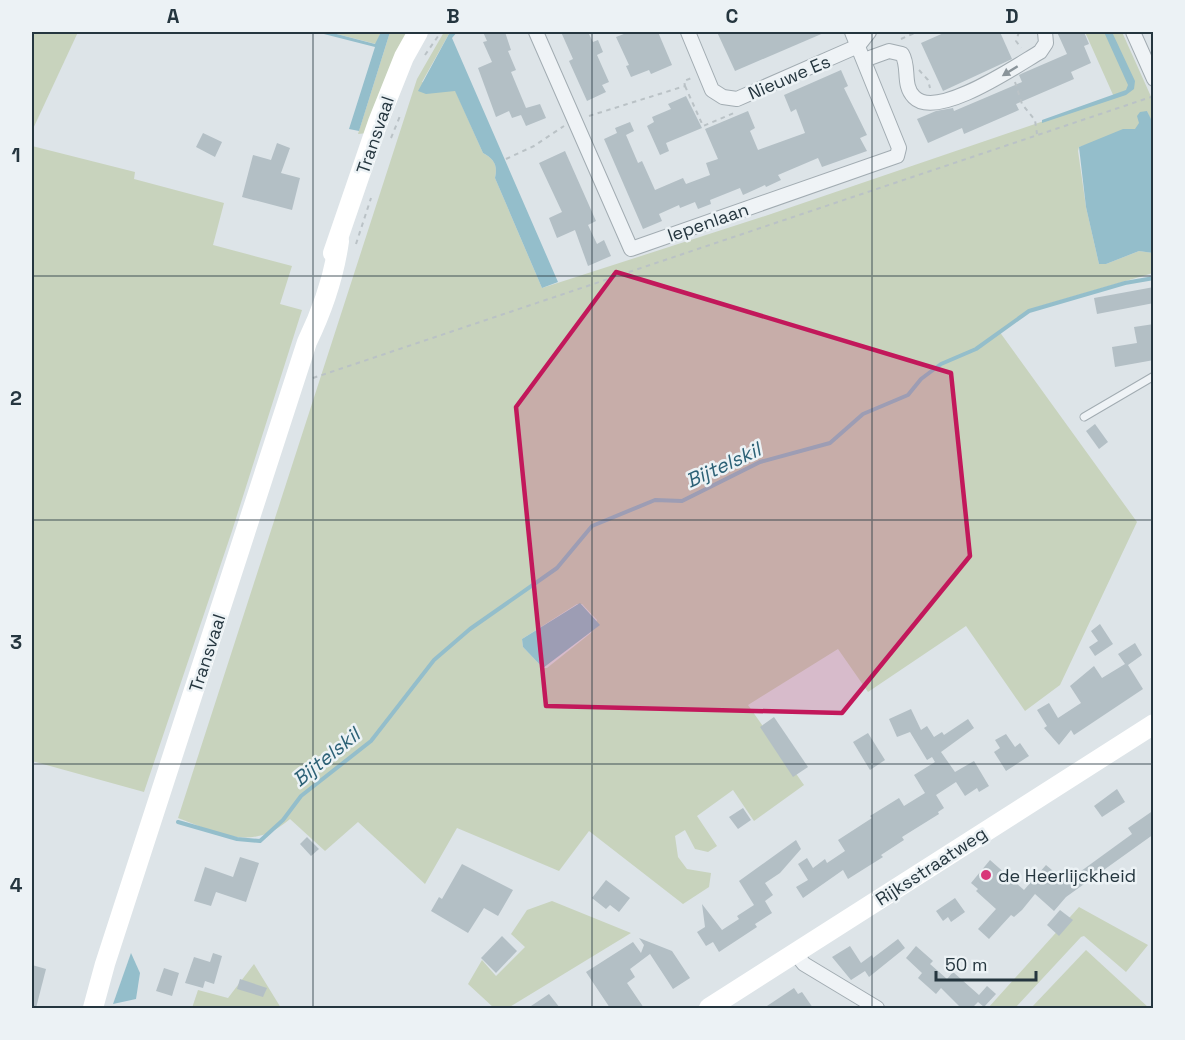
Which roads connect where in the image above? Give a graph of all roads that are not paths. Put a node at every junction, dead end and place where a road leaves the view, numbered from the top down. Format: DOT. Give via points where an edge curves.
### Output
graph roads {
  1 [pos="418,32"];
  2 [pos="536,32"];
  3 [pos="688,32"];
  4 [pos="852,32"];
  5 [pos="869,32"];
  6 [pos="1045,32"];
  7 [pos="1133,32"];
  8 [pos="858,46"];
  9 [pos="864,60"];
  10 [pos="1154,80"];
  11 [pos="1154,376"];
  12 [pos="1084,417"];
  13 [pos="1154,724"];
  14 [pos="795,953"];
  15 [pos="105,964"];
  16 [pos="85,1008"];
  17 [pos="93,1008"];
  18 [pos="709,1008"];
  19 [pos="877,1008"];
  1 -- 15 [label="street, Transvaal" via="378,122 339,241 313,304 307,342"];
  2 -- 9 [label="street, Iepenlaan" via="631,249 897,156 900,148"];
  3 -- 8 [label="street, Nieuwe Es" via="712,90 723,98 738,99"];
  4 -- 8 [label="street"];
  5 -- 8 [label="street, Nieuwe Es"];
  6 -- 9 [label="street, one-way" via="1046,43 1040,52 986,86 929,102 916,100 912,94 902,54 889,51"];
  7 -- 10 [label="street"];
  8 -- 9 [label="street, Iepenlaan"];
  11 -- 12 [label="lane"];
  13 -- 14 [label="street, Rijksstraatweg"];
  14 -- 18 [label="street, Rijksstraatweg"];
  14 -- 19 [label="street" via="804,964"];
  15 -- 16 [label="street, Transvaal"];
  15 -- 17 [label="street, Transvaal"];
}
